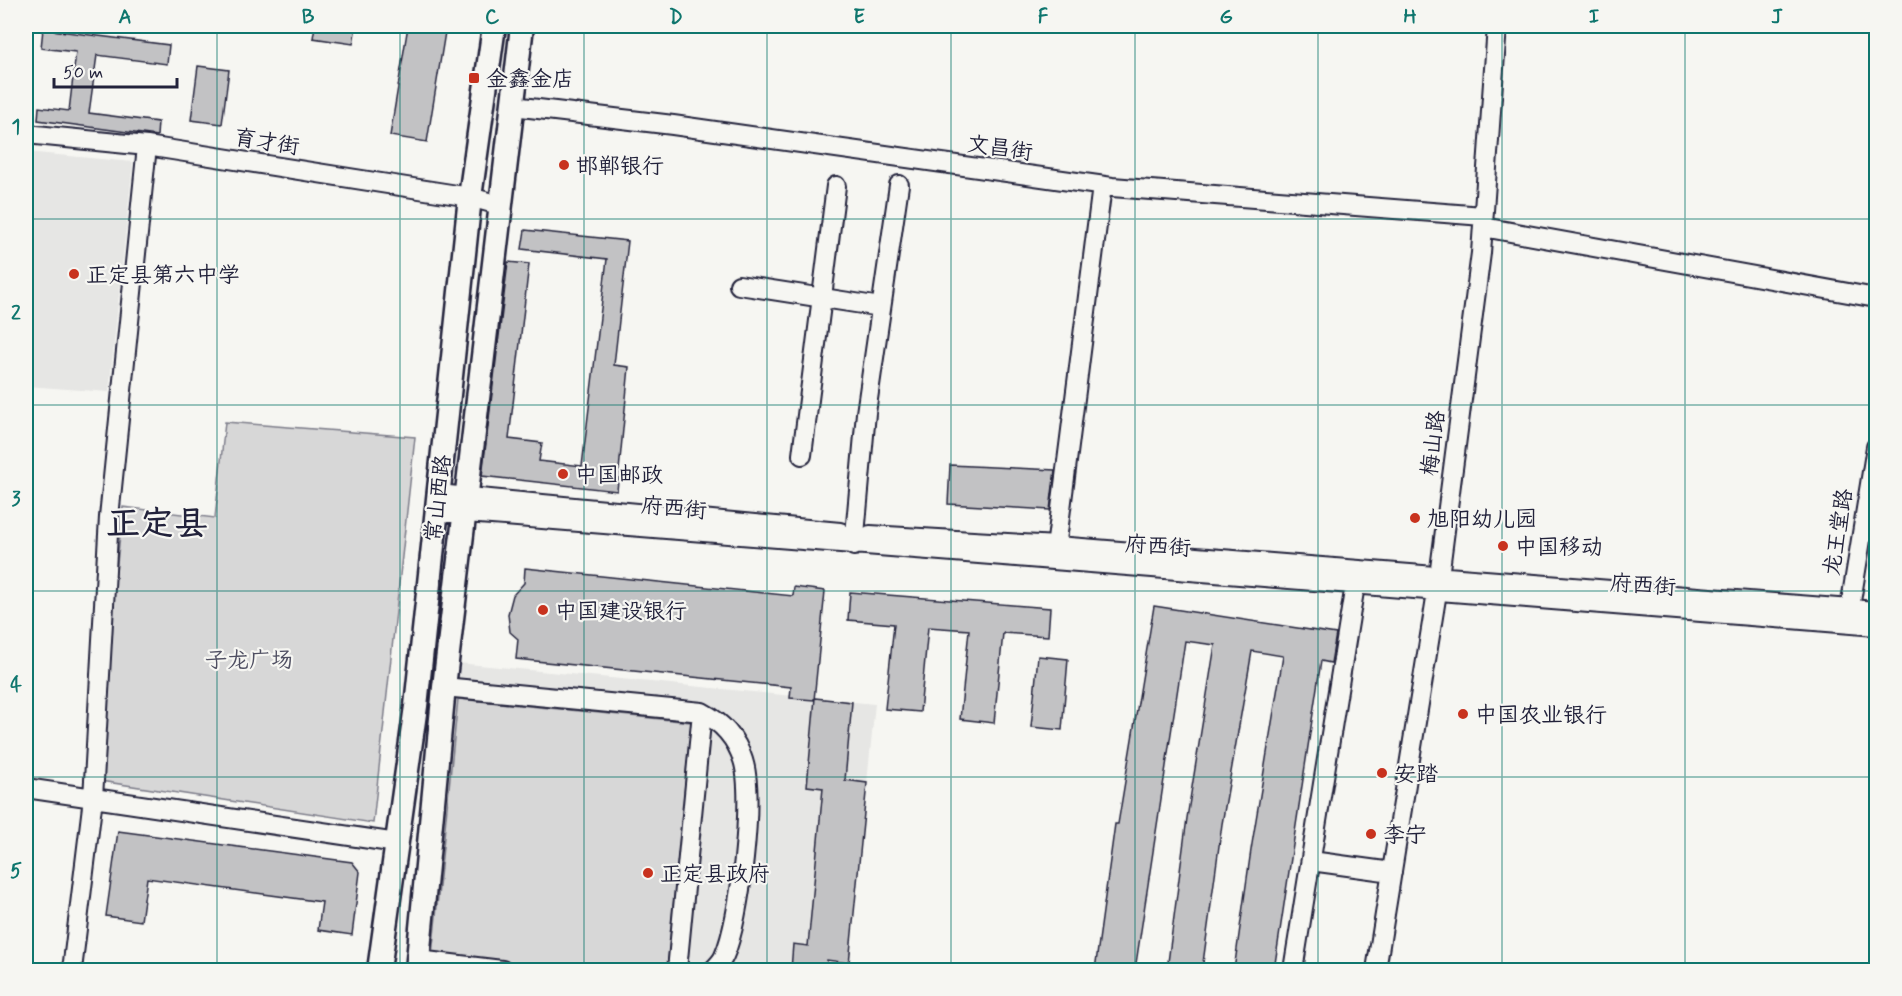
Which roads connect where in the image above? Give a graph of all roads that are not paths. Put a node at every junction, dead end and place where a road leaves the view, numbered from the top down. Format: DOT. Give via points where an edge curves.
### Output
graph roads {
  1 [pos="494,26"];
  2 [pos="522,26"];
  3 [pos="1497,26"];
  4 [pos="513,106"];
  5 [pos="26,134"];
  6 [pos="147,146"];
  7 [pos="899,185"];
  8 [pos="836,186"];
  9 [pos="1102,186"];
  10 [pos="470,197"];
  11 [pos="499,205"];
  12 [pos="1483,221"];
  13 [pos="739,285"];
  14 [pos="822,298"];
  15 [pos="1876,298"];
  16 [pos="881,307"];
  17 [pos="1876,447"];
  18 [pos="802,455"];
  19 [pos="437,503"];
  20 [pos="467,505"];
  21 [pos="855,540"];
  22 [pos="1056,554"];
  23 [pos="1438,584"];
  24 [pos="1355,585"];
  25 [pos="1876,610"];
  26 [pos="1848,616"];
  27 [pos="1876,626"];
  28 [pos="444,687"];
  29 [pos="702,712"];
  30 [pos="26,788"];
  31 [pos="93,798"];
  32 [pos="398,843"];
  33 [pos="1311,861"];
  34 [pos="1392,872"];
  35 [pos="417,965"];
  36 [pos="72,970"];
  37 [pos="380,970"];
  38 [pos="502,970"];
  39 [pos="676,970"];
  40 [pos="713,970"];
  41 [pos="1293,970"];
  42 [pos="1376,970"];
  1 -- 10 [label="main road, 常山西路"];
  2 -- 4 [label="main road, 常山西路"];
  3 -- 12 [label="street, 梅山路"];
  4 -- 9 [label="street, 文昌街"];
  4 -- 11 [label="main road, 常山西路"];
  5 -- 6 [label="street, 育才街"];
  6 -- 10 [label="street, 育才街"];
  6 -- 31 [label="street" via="109,517"];
  7 -- 16 [label="street"];
  8 -- 14 [label="street"];
  9 -- 12 [label="street, 文昌街"];
  9 -- 22 [label="street"];
  10 -- 11 [label="street, 育才街"];
  10 -- 19 [label="main road, 常山西路"];
  11 -- 20 [label="main road, 常山西路"];
  12 -- 15 [label="street, 文昌街"];
  12 -- 23 [label="street, 梅山路"];
  13 -- 14 [label="street"];
  14 -- 16 [label="street"];
  14 -- 18 [label="street"];
  16 -- 21 [label="street" via="866,413"];
  17 -- 26 [label="street, 龙王堂路"];
  19 -- 20 [label="street, 府西街"];
  19 -- 32 [label="main road, 常山西路"];
  20 -- 21 [label="street, 府西街"];
  20 -- 28 [label="main road, 常山西路"];
  21 -- 22 [label="street, 府西街"];
  22 -- 23 [label="street"];
  22 -- 24 [label="street, 府西街"];
  23 -- 24 [label="street, 府西街"];
  23 -- 26 [label="street"];
  23 -- 34 [label="street, 梅山路"];
  24 -- 33 [label="street"];
  25 -- 26 [label="street"];
  26 -- 27 [label="street"];
  28 -- 29 [label="street"];
  28 -- 35 [label="main road, 常山西路"];
  29 -- 39 [label="street"];
  29 -- 40 [label="street" via="720,721 729,735 744,760 747,785 746,831 735,919 724,956"];
  30 -- 31 [label="street"];
  31 -- 32 [label="street"];
  31 -- 36 [label="street"];
  32 -- 37 [label="main road, 常山西路"];
  33 -- 34 [label="street"];
  33 -- 41 [label="street"];
  34 -- 42 [label="street, 梅山路"];
  35 -- 38 [label="street"];
}
